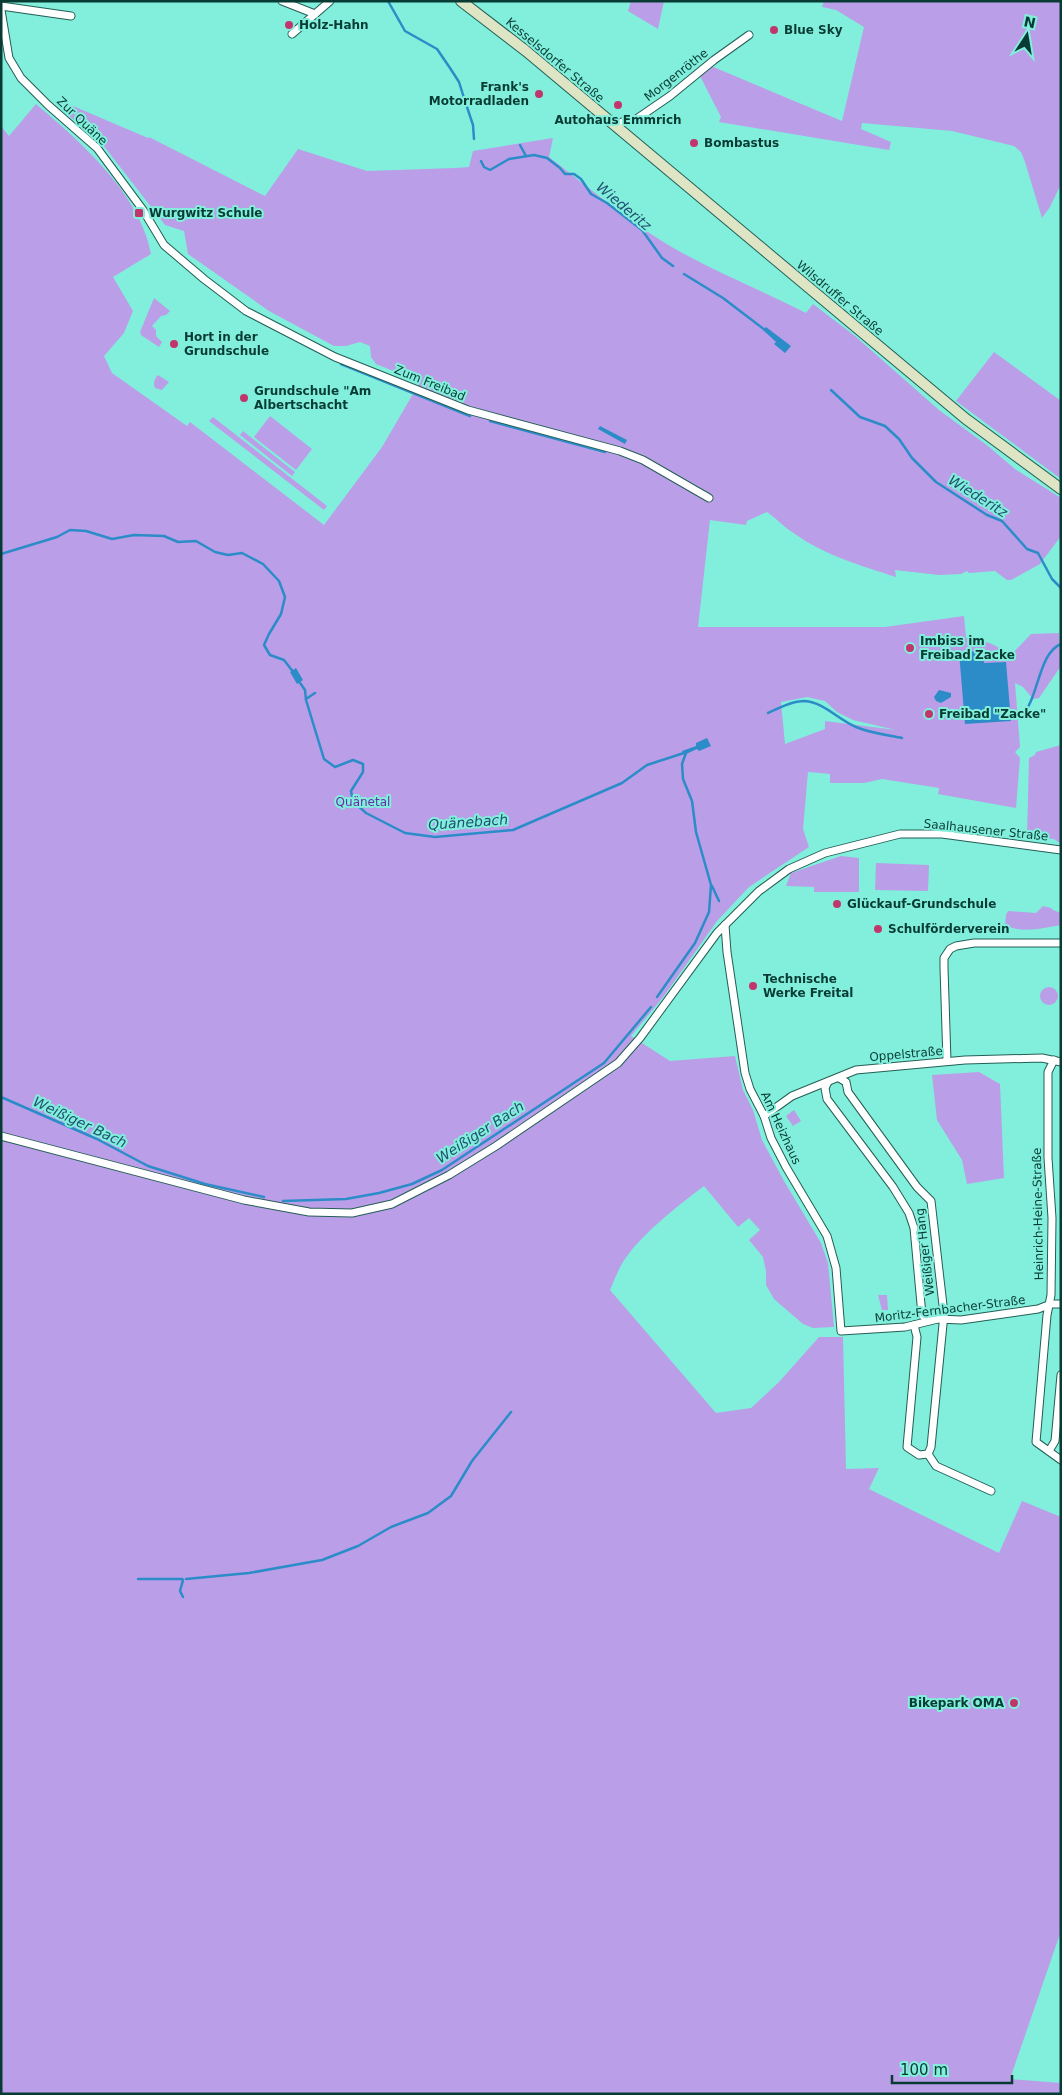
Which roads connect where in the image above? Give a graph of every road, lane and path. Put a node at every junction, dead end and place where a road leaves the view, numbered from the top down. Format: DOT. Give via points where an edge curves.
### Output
graph roads {
  1 [pos="282,1"];
  2 [pos="330,1"];
  3 [pos="462,1"];
  4 [pos="1,8"];
  5 [pos="315,14"];
  6 [pos="71,16"];
  7 [pos="292,34"];
  8 [pos="749,36"];
  9 [pos="608,120"];
  10 [pos="617,128"];
  11 [pos="164,245"];
  12 [pos="1061,489"];
  13 [pos="709,498"];
  14 [pos="1061,850"];
  15 [pos="725,925"];
  16 [pos="1061,943"];
  17 [pos="947,1061"];
  18 [pos="1057,1061"];
  19 [pos="839,1078"];
  20 [pos="828,1082"];
  21 [pos="764,1116"];
  22 [pos="1,1136"];
  23 [pos="1061,1304"];
  24 [pos="1048,1305"];
  25 [pos="944,1319"];
  26 [pos="927,1320"];
  27 [pos="914,1326"];
  28 [pos="841,1331"];
  29 [pos="1061,1375"];
  30 [pos="1049,1451"];
  31 [pos="928,1454"];
  32 [pos="1061,1460"];
  33 [pos="991,1491"];
  1 -- 5 [label="street"];
  2 -- 5 [label="street"];
  3 -- 9 [label="main road, Kesselsdorfer Straße"];
  4 -- 6 [label="street, Zur Quäne"];
  4 -- 11 [label="street, Zur Quäne" via="9,58 21,78 97,148 143,210"];
  5 -- 7 [label="street"];
  8 -- 10 [label="street, Morgenröthe" via="670,96 635,120 622,122"];
  9 -- 10 [label="main road, Wilsdruffer Straße"];
  10 -- 12 [label="main road, Wilsdruffer Straße" via="960,413"];
  11 -- 13 [label="street, Zum Freibad" via="246,311 326,352 468,410 620,451 643,460"];
  14 -- 15 [label="street, Saalhausener Straße" via="942,834 900,834 874,839 825,852 789,869 759,891"];
  15 -- 21 [label="street, Am Heizhaus" via="745,1073"];
  15 -- 22 [label="street, Saalhausener Straße" via="618,1063 496,1146 392,1204 352,1213 309,1212 244,1200"];
  16 -- 17 [label="street" via="974,943 950,949 944,958"];
  17 -- 18 [label="street, Oppelstraße" via="1042,1058"];
  17 -- 19 [label="street, Oppelstraße" via="856,1070"];
  18 -- 24 [label="street, Heinrich-Heine-Straße" via="1048,1072 1052,1218 1051,1295"];
  19 -- 20 [label="street, Oppelstraße"];
  19 -- 25 [label="street, Weißiger Hang" via="846,1082 848,1092 917,1187 931,1201"];
  20 -- 21 [label="street, Oppelstraße" via="792,1096"];
  20 -- 26 [label="street, Weißiger Hang" via="827,1099 909,1213 914,1228 922,1315"];
  21 -- 28 [label="street, Am Heizhaus" via="786,1167 827,1236 836,1268"];
  23 -- 24 [label="street, Moritz-Fernbacher-Straße"];
  24 -- 25 [label="street, Moritz-Fernbacher-Straße" via="961,1320"];
  24 -- 30 [label="street, Heinrich-Heine-Straße" via="1036,1442"];
  25 -- 26 [label="street, Moritz-Fernbacher-Straße"];
  25 -- 31 [label="street, Weißiger Hang" via="932,1447"];
  26 -- 27 [label="street, Moritz-Fernbacher-Straße"];
  27 -- 28 [label="street, Moritz-Fernbacher-Straße"];
  27 -- 31 [label="street" via="917,1337 907,1447 919,1454"];
  29 -- 30 [label="street" via="1055,1440"];
  30 -- 32 [label="street, Heinrich-Heine-Straße"];
  31 -- 33 [label="street" via="936,1466"];
}
